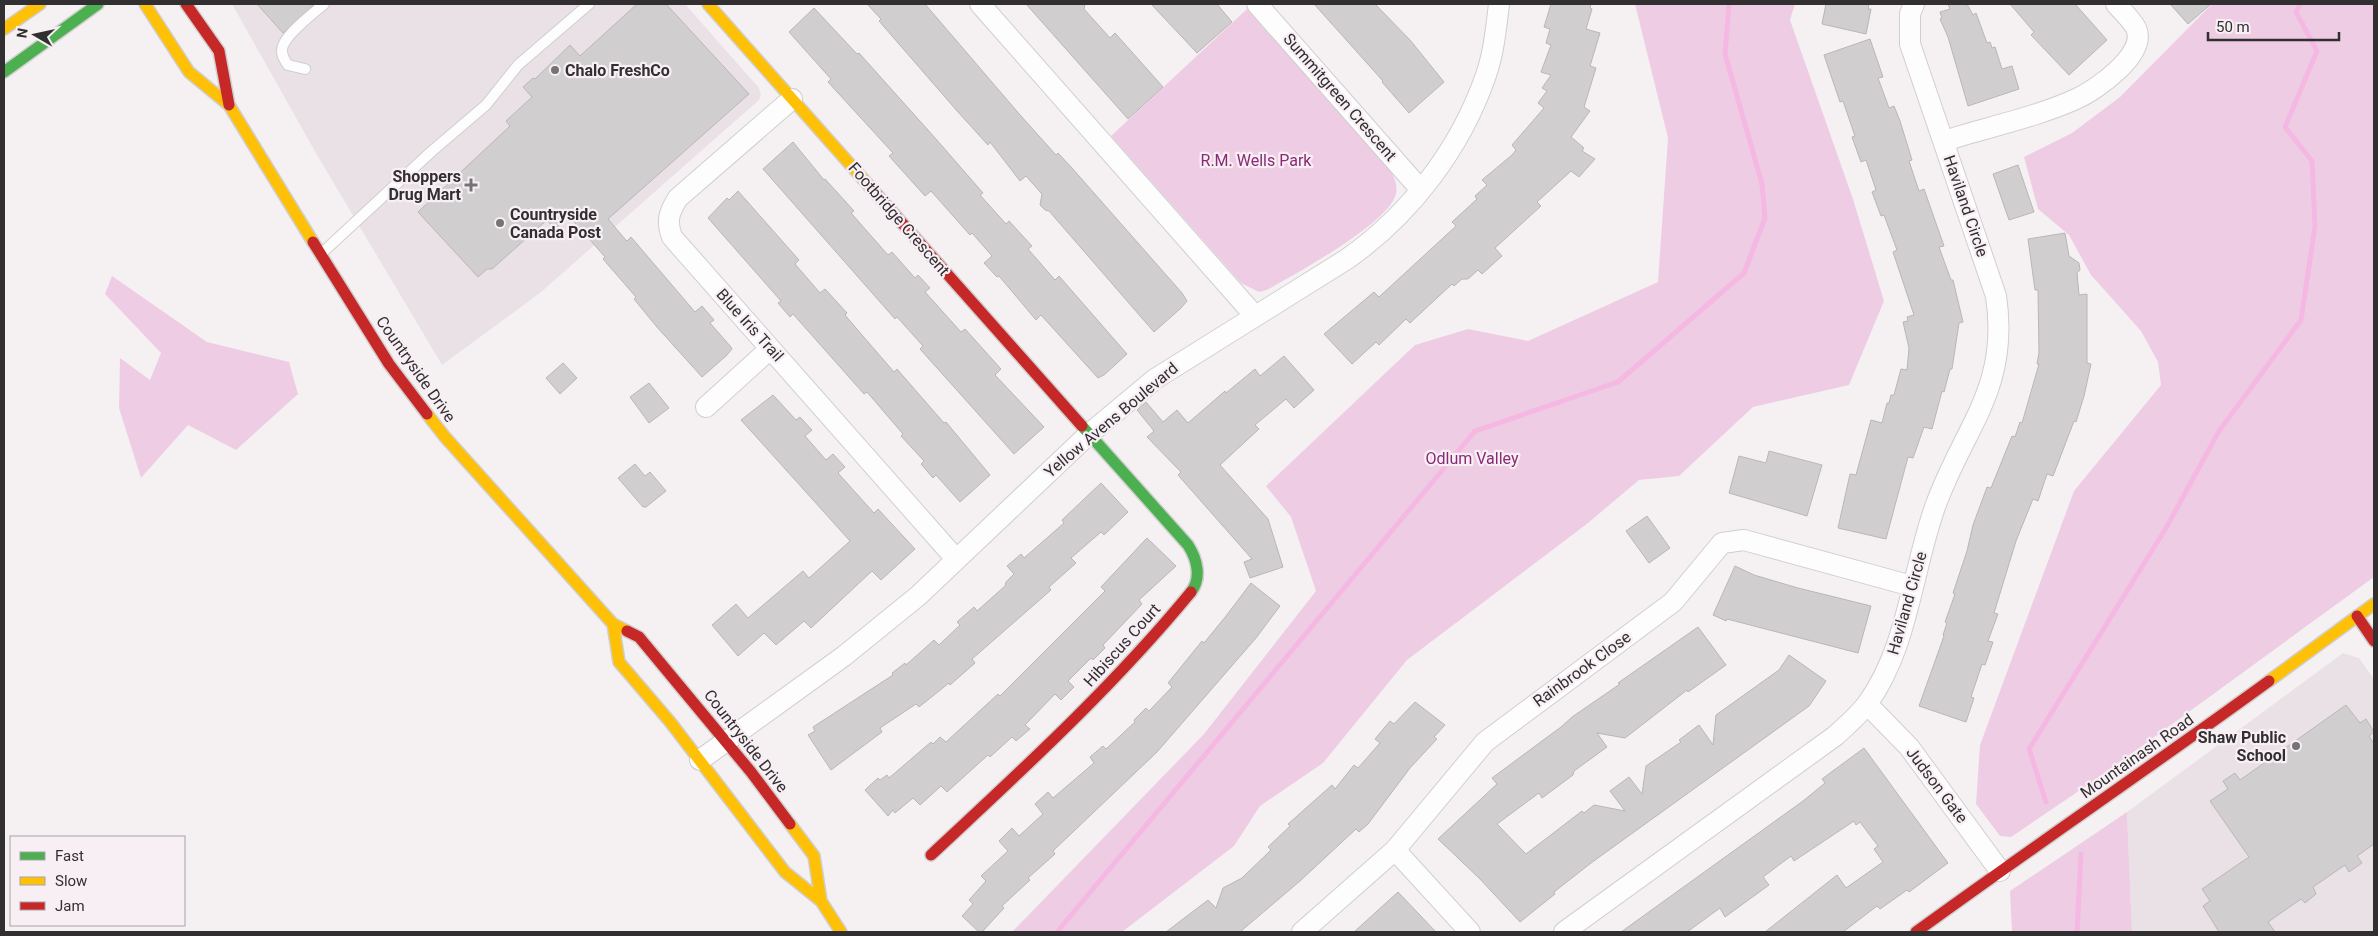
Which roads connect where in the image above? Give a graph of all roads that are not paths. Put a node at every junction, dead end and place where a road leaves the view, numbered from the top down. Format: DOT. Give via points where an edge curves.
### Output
graph roads {
  1 [pos="40,4"];
  2 [pos="98,4"];
  3 [pos="145,4"];
  4 [pos="186,4"];
  5 [pos="324,4"];
  6 [pos="589,4"];
  7 [pos="708,4"];
  8 [pos="980,4"];
  9 [pos="1258,4"];
  10 [pos="1499,4"];
  11 [pos="1914,4"];
  12 [pos="2116,4"];
  13 [pos="4,29"];
  14 [pos="305,68"];
  15 [pos="4,72"];
  16 [pos="792,99"];
  17 [pos="229,105"];
  18 [pos="1944,141"];
  19 [pos="1421,190"];
  20 [pos="321,254"];
  21 [pos="1255,316"];
  22 [pos="770,349"];
  23 [pos="706,407"];
  24 [pos="1089,434"];
  25 [pos="956,559"];
  26 [pos="1912,586"];
  27 [pos="2374,604"];
  28 [pos="2358,616"];
  29 [pos="613,624"];
  30 [pos="2374,641"];
  31 [pos="1867,704"];
  32 [pos="726,741"];
  33 [pos="700,760"];
  34 [pos="1395,850"];
  35 [pos="931,854"];
  36 [pos="2000,871"];
  37 [pos="820,901"];
  38 [pos="841,932"];
  39 [pos="1302,932"];
  40 [pos="1470,932"];
  41 [pos="1564,932"];
  42 [pos="1916,932"];
  1 -- 13 [label="main road"];
  2 -- 15 [label="main road"];
  3 -- 17 [label="main road, Countryside Drive" via="189,72"];
  4 -- 17 [label="main road, Countryside Drive" via="219,51"];
  5 -- 14 [label="lane" via="282,45 282,55 288,65"];
  6 -- 20 [label="lane" via="518,65 486,105"];
  7 -- 16 [label="main road, Footbridge Crescent"];
  8 -- 21 [label="street"];
  9 -- 19 [label="street, Summitgreen Crescent"];
  10 -- 19 [label="street, Yellow Avens Boulevard" via="1494,48 1478,93 1445,157"];
  11 -- 18 [label="street, Haviland Circle" via="1909,22 1910,44"];
  12 -- 18 [label="street, Haviland Circle" via="2136,28 2134,52 2089,92 2060,105"];
  16 -- 22 [label="street, Blue Iris Trail" via="678,198 670,210 667,224 672,237"];
  16 -- 24 [label="main road, Footbridge Crescent"];
  17 -- 20 [label="main road, Countryside Drive"];
  18 -- 26 [label="street, Haviland Circle" via="1996,296 1999,334 1997,358 1987,396 1940,494"];
  19 -- 21 [label="street, Yellow Avens Boulevard" via="1398,217 1361,249"];
  20 -- 29 [label="main road, Countryside Drive" via="389,364 444,437"];
  21 -- 24 [label="street, Yellow Avens Boulevard" via="1155,379"];
  22 -- 23 [label="street"];
  22 -- 25 [label="street, Blue Iris Trail"];
  24 -- 25 [label="street, Yellow Avens Boulevard"];
  24 -- 35 [label="main road, Hibiscus Court" via="1196,557 1198,574 1194,588 1126,668 1061,734"];
  25 -- 32 [label="street, Yellow Avens Boulevard" via="918,596 844,656"];
  26 -- 31 [label="street, Haviland Circle" via="1896,645"];
  26 -- 34 [label="street, Rainbrook Close" via="1744,540 1722,543 1674,602 1485,742"];
  27 -- 28 [label="main road, Mountainash Road"];
  28 -- 30 [label="main road"];
  28 -- 36 [label="main road, Mountainash Road" via="2142,774"];
  29 -- 32 [label="main road, Countryside Drive" via="640,637"];
  29 -- 33 [label="main road, Countryside Drive" via="619,662"];
  31 -- 36 [label="street, Judson Gate" via="1914,753"];
  31 -- 41 [label="street, Haviland Circle" via="1828,741"];
  32 -- 33 [label="street, Yellow Avens Boulevard"];
  32 -- 37 [label="main road, Countryside Drive" via="814,856"];
  33 -- 37 [label="main road, Countryside Drive" via="785,872"];
  34 -- 39 [label="street, Rainbrook Close"];
  34 -- 40 [label="street"];
  36 -- 42 [label="main road, Mountainash Road"];
  37 -- 38 [label="main road, Countryside Drive"];
}
